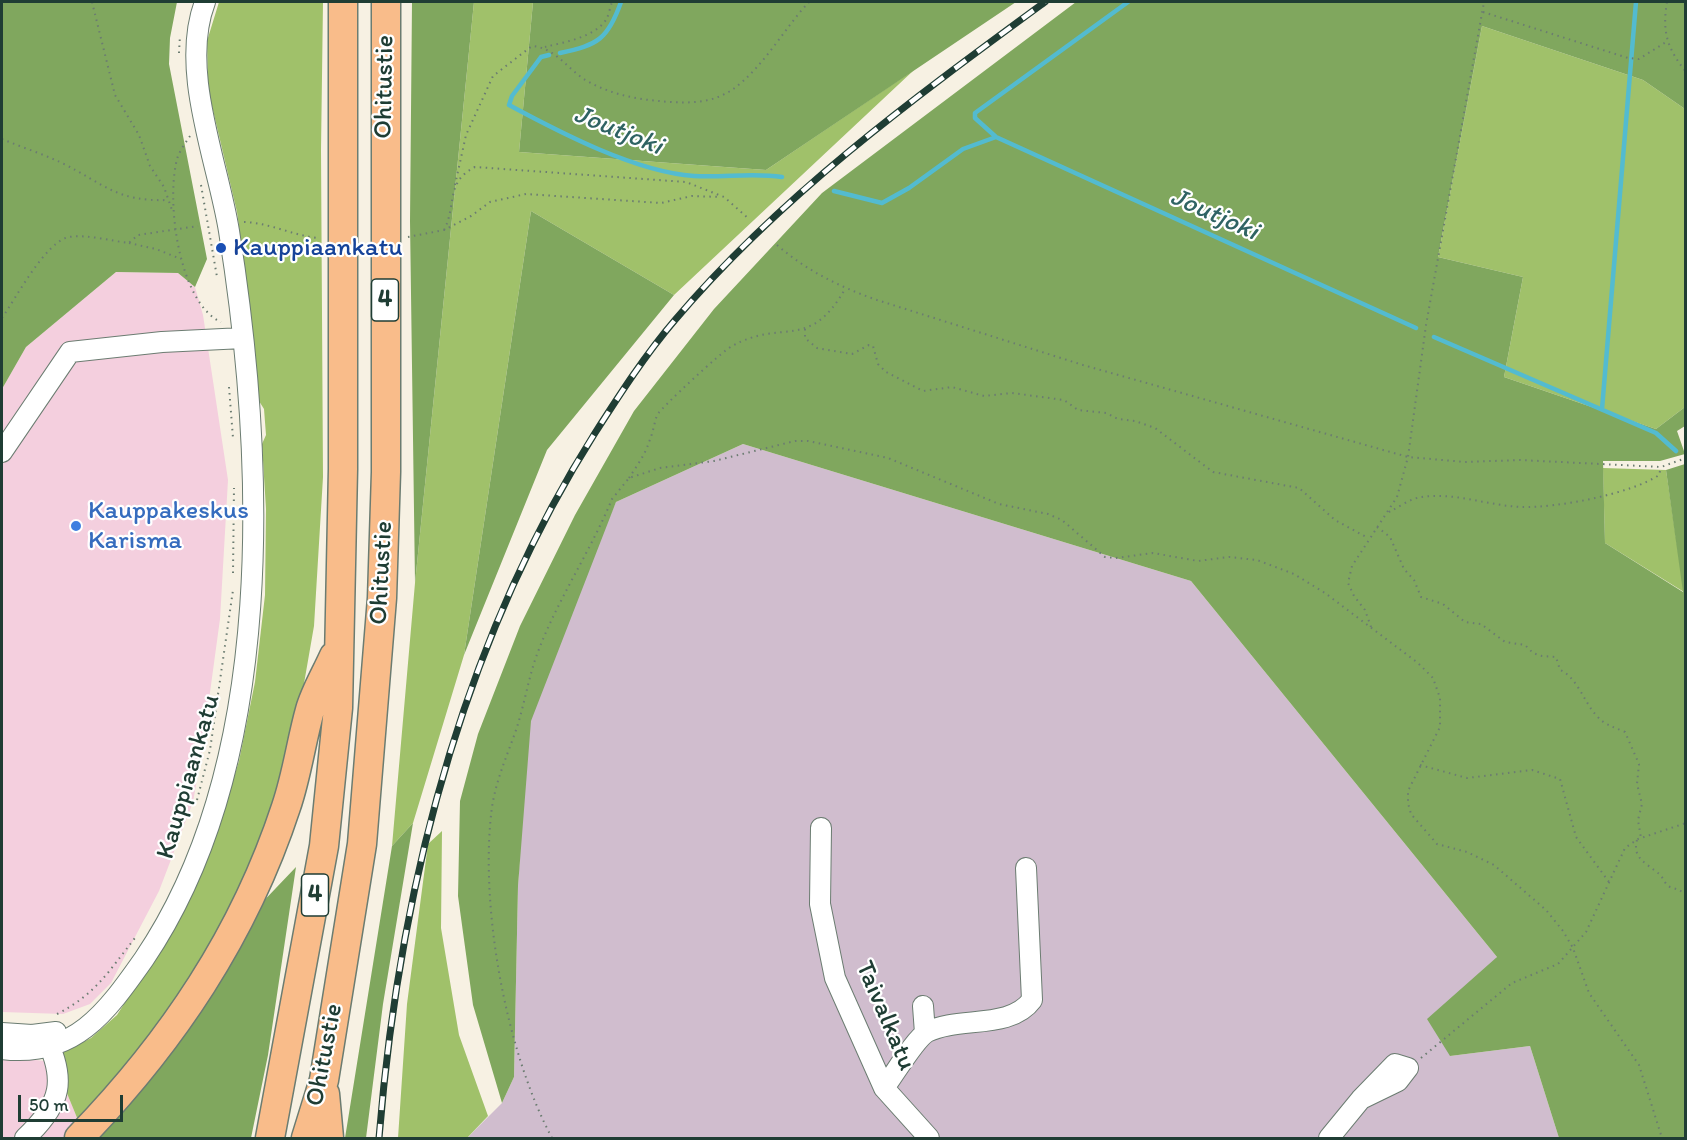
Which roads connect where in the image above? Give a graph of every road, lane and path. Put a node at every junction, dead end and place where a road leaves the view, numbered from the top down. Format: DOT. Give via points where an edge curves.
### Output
graph roads {
  1 [pos="92,2"];
  2 [pos="205,2"];
  3 [pos="343,2"];
  4 [pos="386,2"];
  5 [pos="612,2"];
  6 [pos="809,2"];
  7 [pos="1484,2"];
  8 [pos="1667,2"];
  9 [pos="1483,12"];
  10 [pos="182,25"];
  11 [pos="1666,42"];
  12 [pos="545,47"];
  13 [pos="179,55"];
  14 [pos="1686,72"];
  15 [pos="2,139"];
  16 [pos="194,143"];
  17 [pos="201,183"];
  18 [pos="455,185"];
  19 [pos="724,197"];
  20 [pos="168,200"];
  21 [pos="172,210"];
  22 [pos="748,218"];
  23 [pos="241,222"];
  24 [pos="198,226"];
  25 [pos="174,228"];
  26 [pos="444,230"];
  27 [pos="408,237"];
  28 [pos="317,238"];
  29 [pos="129,243"];
  30 [pos="777,245"];
  31 [pos="182,259"];
  32 [pos="218,280"];
  33 [pos="845,289"];
  34 [pos="2,318"];
  35 [pos="806,329"];
  36 [pos="235,340"];
  37 [pos="229,384"];
  38 [pos="233,446"];
  39 [pos="2,452"];
  40 [pos="1408,457"];
  41 [pos="1686,458"];
  42 [pos="1660,467"];
  43 [pos="629,478"];
  44 [pos="235,486"];
  45 [pos="1386,514"];
  46 [pos="1377,527"];
  47 [pos="1368,538"];
  48 [pos="1371,628"];
  49 [pos="338,649"];
  50 [pos="1420,765"];
  51 [pos="196,806"];
  52 [pos="1686,823"];
  53 [pos="821,828"];
  54 [pos="1640,838"];
  55 [pos="1026,868"];
  56 [pos="1609,882"];
  57 [pos="1686,896"];
  58 [pos="135,938"];
  59 [pos="1572,948"];
  60 [pos="923,1006"];
  61 [pos="2,1033"];
  62 [pos="48,1033"];
  63 [pos="925,1033"];
  64 [pos="2,1049"];
  65 [pos="1408,1068"];
  66 [pos="324,1080"];
  67 [pos="884,1088"];
  68 [pos="25,1138"];
  69 [pos="78,1138"];
  70 [pos="270,1138"];
  71 [pos="306,1138"];
  72 [pos="329,1138"];
  73 [pos="552,1138"];
  74 [pos="929,1138"];
  75 [pos="1329,1138"];
  76 [pos="1662,1138"];
  1 -- 20 [label="path" via="115,95 139,135"];
  2 -- 36 [label="street, Kauppiaankatu" via="196,49 200,89 225,204"];
  3 -- 49 [label="highway, Ohitustie / 4" via="343,496"];
  4 -- 66 [label="highway, Ohitustie / 4" via="386,472 382,598 362,844"];
  5 -- 12 [label="path" via="606,20 594,30"];
  6 -- 12 [label="path" via="746,78 720,97 704,101 676,103 613,93 587,81"];
  7 -- 9 [label="path"];
  8 -- 11 [label="path"];
  9 -- 11 [label="path" via="1628,58 1639,59"];
  9 -- 40 [label="path" via="1428,314"];
  10 -- 13 [label="path"];
  11 -- 14 [label="path"];
  12 -- 18 [label="path" via="532,46 493,76 466,135"];
  15 -- 20 [label="path" via="61,163 124,196 142,201"];
  16 -- 21 [label="path" via="192,134 179,154"];
  17 -- 32 [label="path"];
  18 -- 19 [label="path" via="464,173 476,167 686,182"];
  18 -- 26 [label="path" via="451,216"];
  19 -- 22 [label="path"];
  19 -- 26 [label="path" via="692,196 661,203 526,194 490,202"];
  20 -- 21 [label="path"];
  21 -- 25 [label="path"];
  23 -- 28 [label="path"];
  24 -- 25 [label="path"];
  25 -- 29 [label="path" via="138,235"];
  25 -- 31 [label="path"];
  26 -- 27 [label="path"];
  29 -- 31 [label="path"];
  29 -- 34 [label="path" via="68,237 56,243 42,257"];
  30 -- 33 [label="path" via="800,265"];
  31 -- 36 [label="path" via="203,307 227,325"];
  33 -- 35 [label="path" via="820,323"];
  33 -- 40 [label="path" via="1083,364"];
  35 -- 43 [label="path" via="759,335 732,346 715,359 658,413 649,444"];
  35 -- 47 [label="path" via="805,338 817,348 852,354 873,346 878,364 886,372 924,391 952,387 984,396 1012,393 1064,400 1078,410 1135,421 1155,429 1213,472 1299,488 1335,520"];
  36 -- 39 [label="street" via="162,342 70,352"];
  36 -- 62 [label="street, Kauppiaankatu" via="249,403 253,554 242,690 229,756 198,857 174,908 120,993 89,1027 70,1040"];
  37 -- 38 [label="path"];
  40 -- 42 [label="path"];
  40 -- 45 [label="path" via="1397,497"];
  41 -- 42 [label="path"];
  42 -- 45 [label="path" via="1659,475 1641,485 1551,507 1520,507 1450,496 1420,497"];
  43 -- 48 [label="path" via="660,468 714,461 795,441 855,449 898,462 999,504 1062,520 1105,557 1153,553 1198,561 1229,557 1257,560 1309,584"];
  43 -- 73 [label="path" via="612,499 534,663 492,807 489,860 500,980 523,1070"];
  44 -- 51 [label="path" via="234,581 210,746"];
  45 -- 46 [label="path"];
  46 -- 47 [label="path"];
  46 -- 54 [label="path" via="1390,537 1421,597 1443,604 1465,622 1481,624 1505,642 1556,657 1560,670 1569,674 1595,715 1609,727 1624,732 1639,764 1636,784 1641,804"];
  47 -- 48 [label="path" via="1352,566 1348,583"];
  48 -- 50 [label="path" via="1433,678 1440,698 1440,727"];
  49 -- 69 [label="highway" via="310,709 286,807 266,859 205,982 162,1045"];
  49 -- 70 [label="highway, Ohitustie / 4" via="338,708 324,846"];
  50 -- 56 [label="path" via="1467,778 1532,770 1560,778 1576,837"];
  50 -- 59 [label="path" via="1408,791 1408,803 1425,833 1437,844 1494,865 1546,910"];
  52 -- 54 [label="path"];
  53 -- 67 [label="street, Taivalkatu" via="820,903 835,978"];
  54 -- 56 [label="path" via="1625,848"];
  54 -- 57 [label="path" via="1635,848 1639,859"];
  55 -- 63 [label="street" via="1032,999 1011,1016 952,1023"];
  56 -- 59 [label="path" via="1586,932"];
  58 -- 62 [label="path" via="101,984"];
  59 -- 65 [label="path" via="1558,964 1512,983"];
  59 -- 76 [label="path" via="1588,993 1639,1065"];
  60 -- 63 [label="street"];
  61 -- 62 [label="street, Kauppiaankatu"];
  62 -- 64 [label="street, Kauppiaankatu" via="27,1053"];
  62 -- 68 [label="street" via="58,1074 58,1096"];
  63 -- 67 [label="street"];
  65 -- 75 [label="street" via="1398,1081 1361,1099"];
  66 -- 71 [label="highway, Ohitustie / 4"];
  66 -- 72 [label="highway"];
  67 -- 74 [label="street, Taivalkatu"];
}
